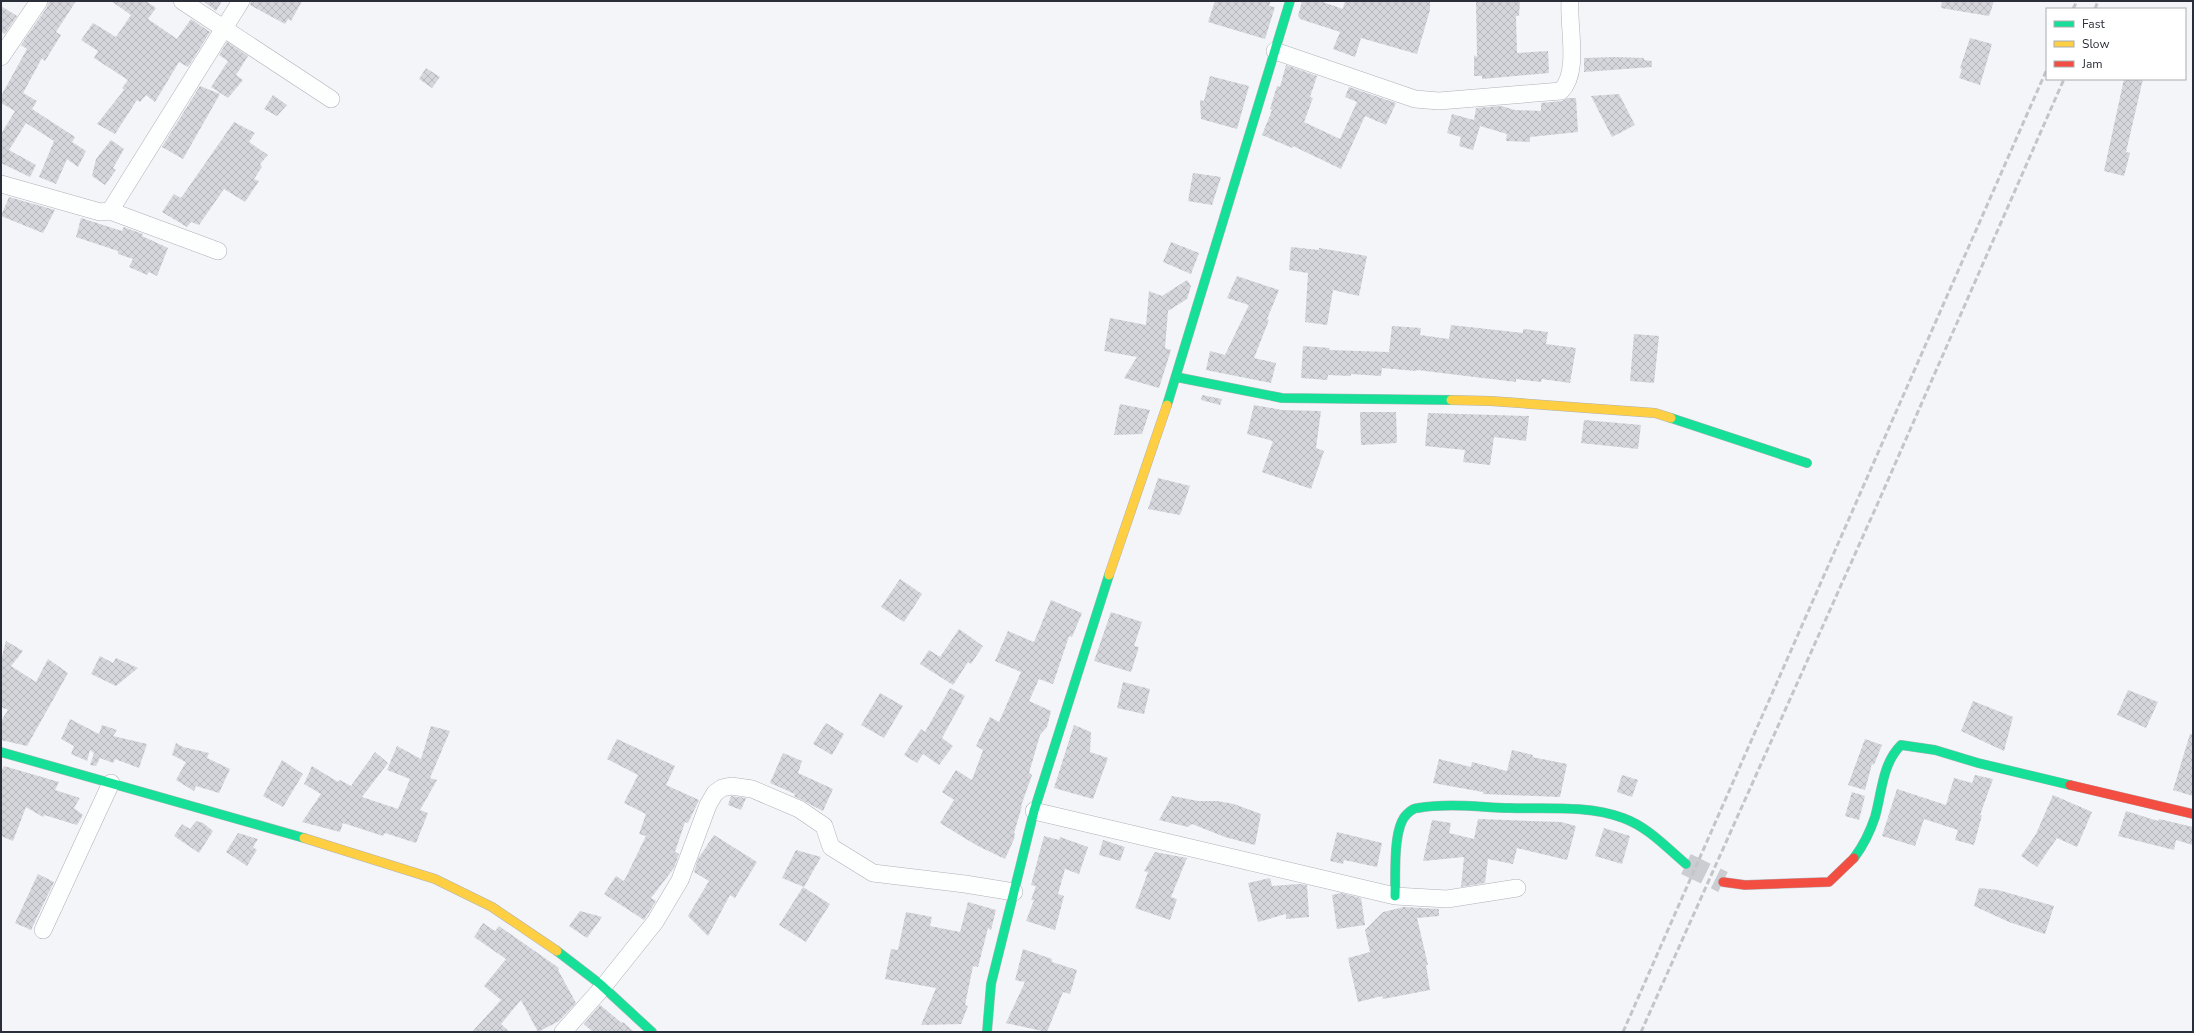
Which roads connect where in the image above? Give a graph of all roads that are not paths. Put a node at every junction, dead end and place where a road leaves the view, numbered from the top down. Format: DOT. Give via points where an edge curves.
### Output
graph roads {
  1 [pos="38,1"];
  2 [pos="182,1"];
  3 [pos="241,1"];
  4 [pos="1290,1"];
  5 [pos="1570,1"];
  6 [pos="224,28"];
  7 [pos="1275,51"];
  8 [pos="1,57"];
  9 [pos="331,99"];
  10 [pos="1,184"];
  11 [pos="110,211"];
  12 [pos="218,251"];
  13 [pos="1176,377"];
  14 [pos="1807,463"];
  15 [pos="1,752"];
  16 [pos="111,783"];
  17 [pos="1034,812"];
  18 [pos="2193,814"];
  19 [pos="1686,864"];
  20 [pos="1724,882"];
  21 [pos="1516,888"];
  22 [pos="1014,892"];
  23 [pos="1395,896"];
  24 [pos="44,930"];
  25 [pos="603,987"];
  26 [pos="563,1032"];
  27 [pos="652,1032"];
  28 [pos="987,1032"];
  1 -- 8 [label="street"];
  2 -- 6 [label="street"];
  3 -- 6 [label="street"];
  4 -- 7 [label="street"];
  5 -- 7 [label="street" via="1571,70 1566,86 1561,91 1439,101 1416,99"];
  6 -- 9 [label="street"];
  6 -- 11 [label="street"];
  7 -- 13 [label="street"];
  10 -- 11 [label="street" via="100,212"];
  11 -- 12 [label="street"];
  13 -- 14 [label="street" via="1282,398 1491,401 1655,413"];
  13 -- 17 [label="street" via="1081,659"];
  15 -- 16 [label="street"];
  16 -- 24 [label="street"];
  16 -- 25 [label="street" via="372,858 436,879 492,907 556,949"];
  17 -- 22 [label="street"];
  17 -- 23 [label="street"];
  18 -- 20 [label="street" via="1978,763 1910,744 1901,745 1895,750 1887,766 1874,818 1860,851 1840,875 1829,882 1745,885"];
  19 -- 23 [label="street" via="1630,820 1604,813 1585,810 1450,806 1416,808 1407,814 1401,823 1397,842"];
  21 -- 23 [label="street" via="1447,899"];
  22 -- 25 [label="street" via="873,873 831,847 824,826 799,809 752,789 731,786 715,793 696,833 680,880 655,922"];
  22 -- 28 [label="street" via="991,984"];
  25 -- 26 [label="street"];
  25 -- 27 [label="street"];
}
